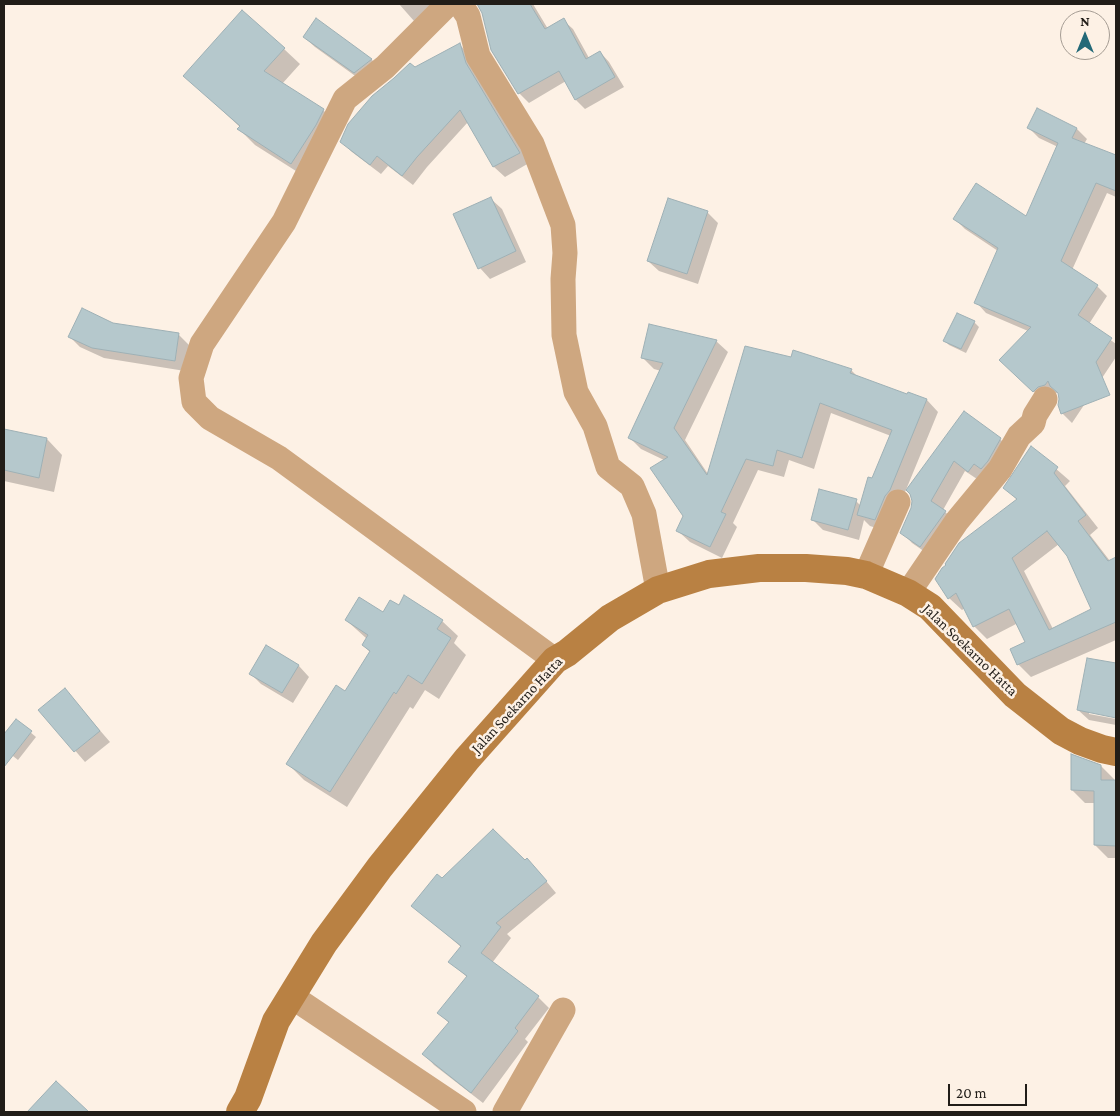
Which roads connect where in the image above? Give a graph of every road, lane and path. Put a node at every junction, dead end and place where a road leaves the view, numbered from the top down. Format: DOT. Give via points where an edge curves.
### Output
graph roads {
  1 [pos="461,5"];
  2 [pos="1045,399"];
  3 [pos="898,502"];
  4 [pos="866,575"];
  5 [pos="658,590"];
  6 [pos="908,593"];
  7 [pos="555,660"];
  8 [pos="1116,752"];
  9 [pos="291,996"];
  10 [pos="563,1010"];
  11 [pos="240,1112"];
  12 [pos="464,1112"];
  13 [pos="505,1112"];
  1 -- 5 [label="street" via="468,16 478,56 532,144 563,225 564,335 576,392 595,426 608,467 632,486 644,514"];
  1 -- 7 [label="street" via="345,99 284,222 202,344 191,378 194,402 210,418 279,458"];
  2 -- 6 [label="street" via="1033,423 956,521"];
  3 -- 4 [label="street"];
  4 -- 5 [label="street, Jalan Soekarno Hatta" via="806,568 758,568 709,574"];
  4 -- 6 [label="street, Jalan Soekarno Hatta"];
  5 -- 7 [label="street, Jalan Soekarno Hatta" via="610,618"];
  6 -- 8 [label="street, Jalan Soekarno Hatta" via="930,607 1015,695 1061,731 1080,742"];
  7 -- 9 [label="street, Jalan Soekarno Hatta" via="467,759 380,867 324,943"];
  9 -- 11 [label="street, Jalan Soekarno Hatta" via="276,1021"];
  9 -- 12 [label="street"];
  10 -- 13 [label="street"];
}
